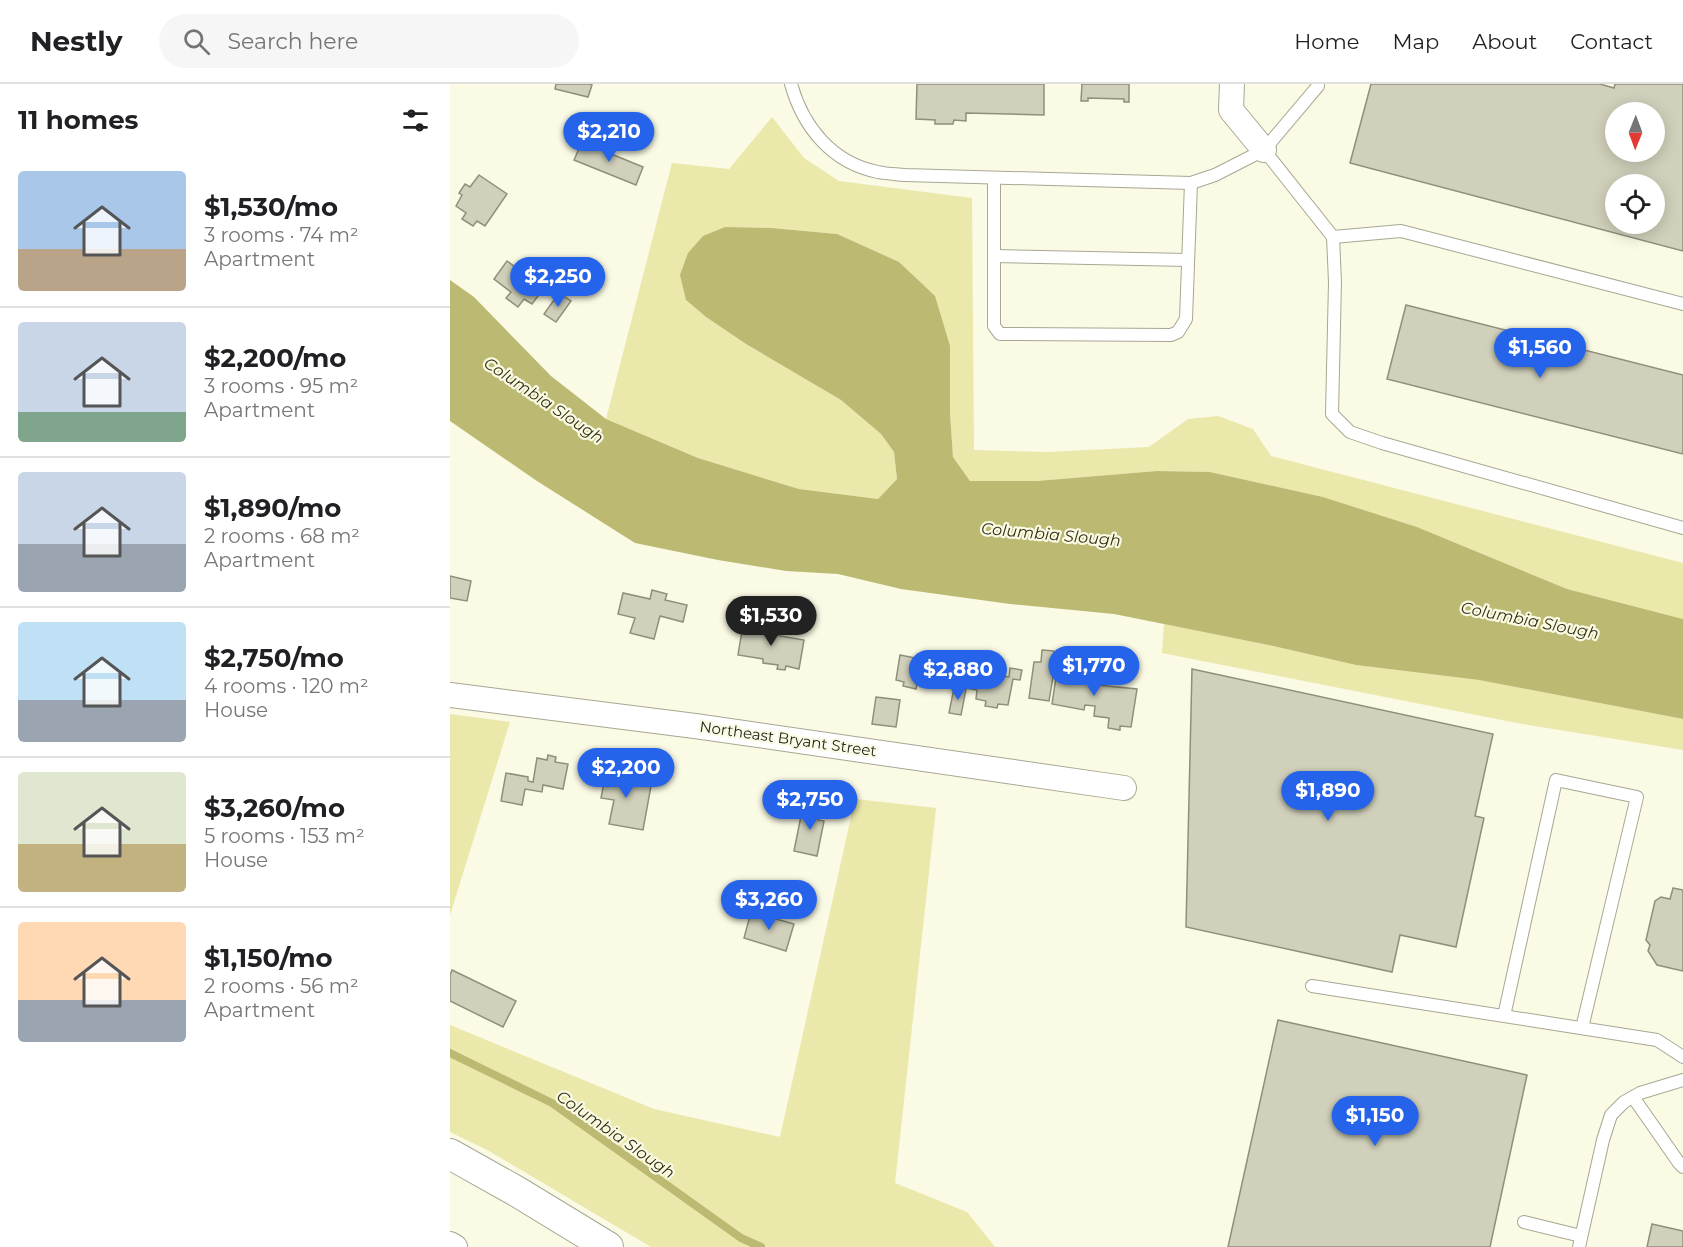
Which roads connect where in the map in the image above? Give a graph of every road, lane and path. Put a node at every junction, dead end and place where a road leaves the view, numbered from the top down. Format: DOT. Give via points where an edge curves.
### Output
graph roads {
  1 [pos="791,84"];
  2 [pos="1232,84"];
  3 [pos="1318,84"];
  4 [pos="1264,150"];
  5 [pos="994,178"];
  6 [pos="1191,183"];
  7 [pos="1333,237"];
  8 [pos="994,256"];
  9 [pos="1188,260"];
  10 [pos="1683,304"];
  11 [pos="1683,528"];
  12 [pos="450,695"];
  13 [pos="1124,788"];
  14 [pos="1312,986"];
  15 [pos="1504,1016"];
  16 [pos="1582,1028"];
  17 [pos="1683,1057"];
  18 [pos="1683,1080"];
  19 [pos="1633,1097"];
  20 [pos="450,1154"];
  21 [pos="1682,1161"];
  22 [pos="1524,1222"];
  23 [pos="1580,1241"];
  24 [pos="450,1244"];
  25 [pos="455,1247"];
  26 [pos="608,1247"];
  1 -- 5 [label="lane" via="802,116 817,137 857,165 905,175"];
  2 -- 4 [label="street" via="1231,110"];
  3 -- 4 [label="lane"];
  4 -- 6 [label="lane"];
  4 -- 7 [label="lane"];
  5 -- 6 [label="lane"];
  5 -- 8 [label="lane"];
  6 -- 9 [label="lane"];
  7 -- 10 [label="lane" via="1401,231"];
  7 -- 11 [label="lane" via="1332,414 1350,432"];
  8 -- 9 [label="lane"];
  8 -- 9 [label="lane" via="994,326 1000,334 1171,335 1178,332 1186,319"];
  12 -- 13 [label="street, Northeast Bryant Street"];
  14 -- 15 [label="lane"];
  15 -- 16 [label="lane"];
  15 -- 16 [label="lane" via="1556,780 1637,797"];
  16 -- 17 [label="lane" via="1657,1040"];
  18 -- 19 [label="lane"];
  19 -- 21 [label="lane"];
  19 -- 23 [label="lane" via="1611,1115"];
  20 -- 26 [label="street"];
  22 -- 23 [label="lane"];
  24 -- 25 [label="street"];
}
